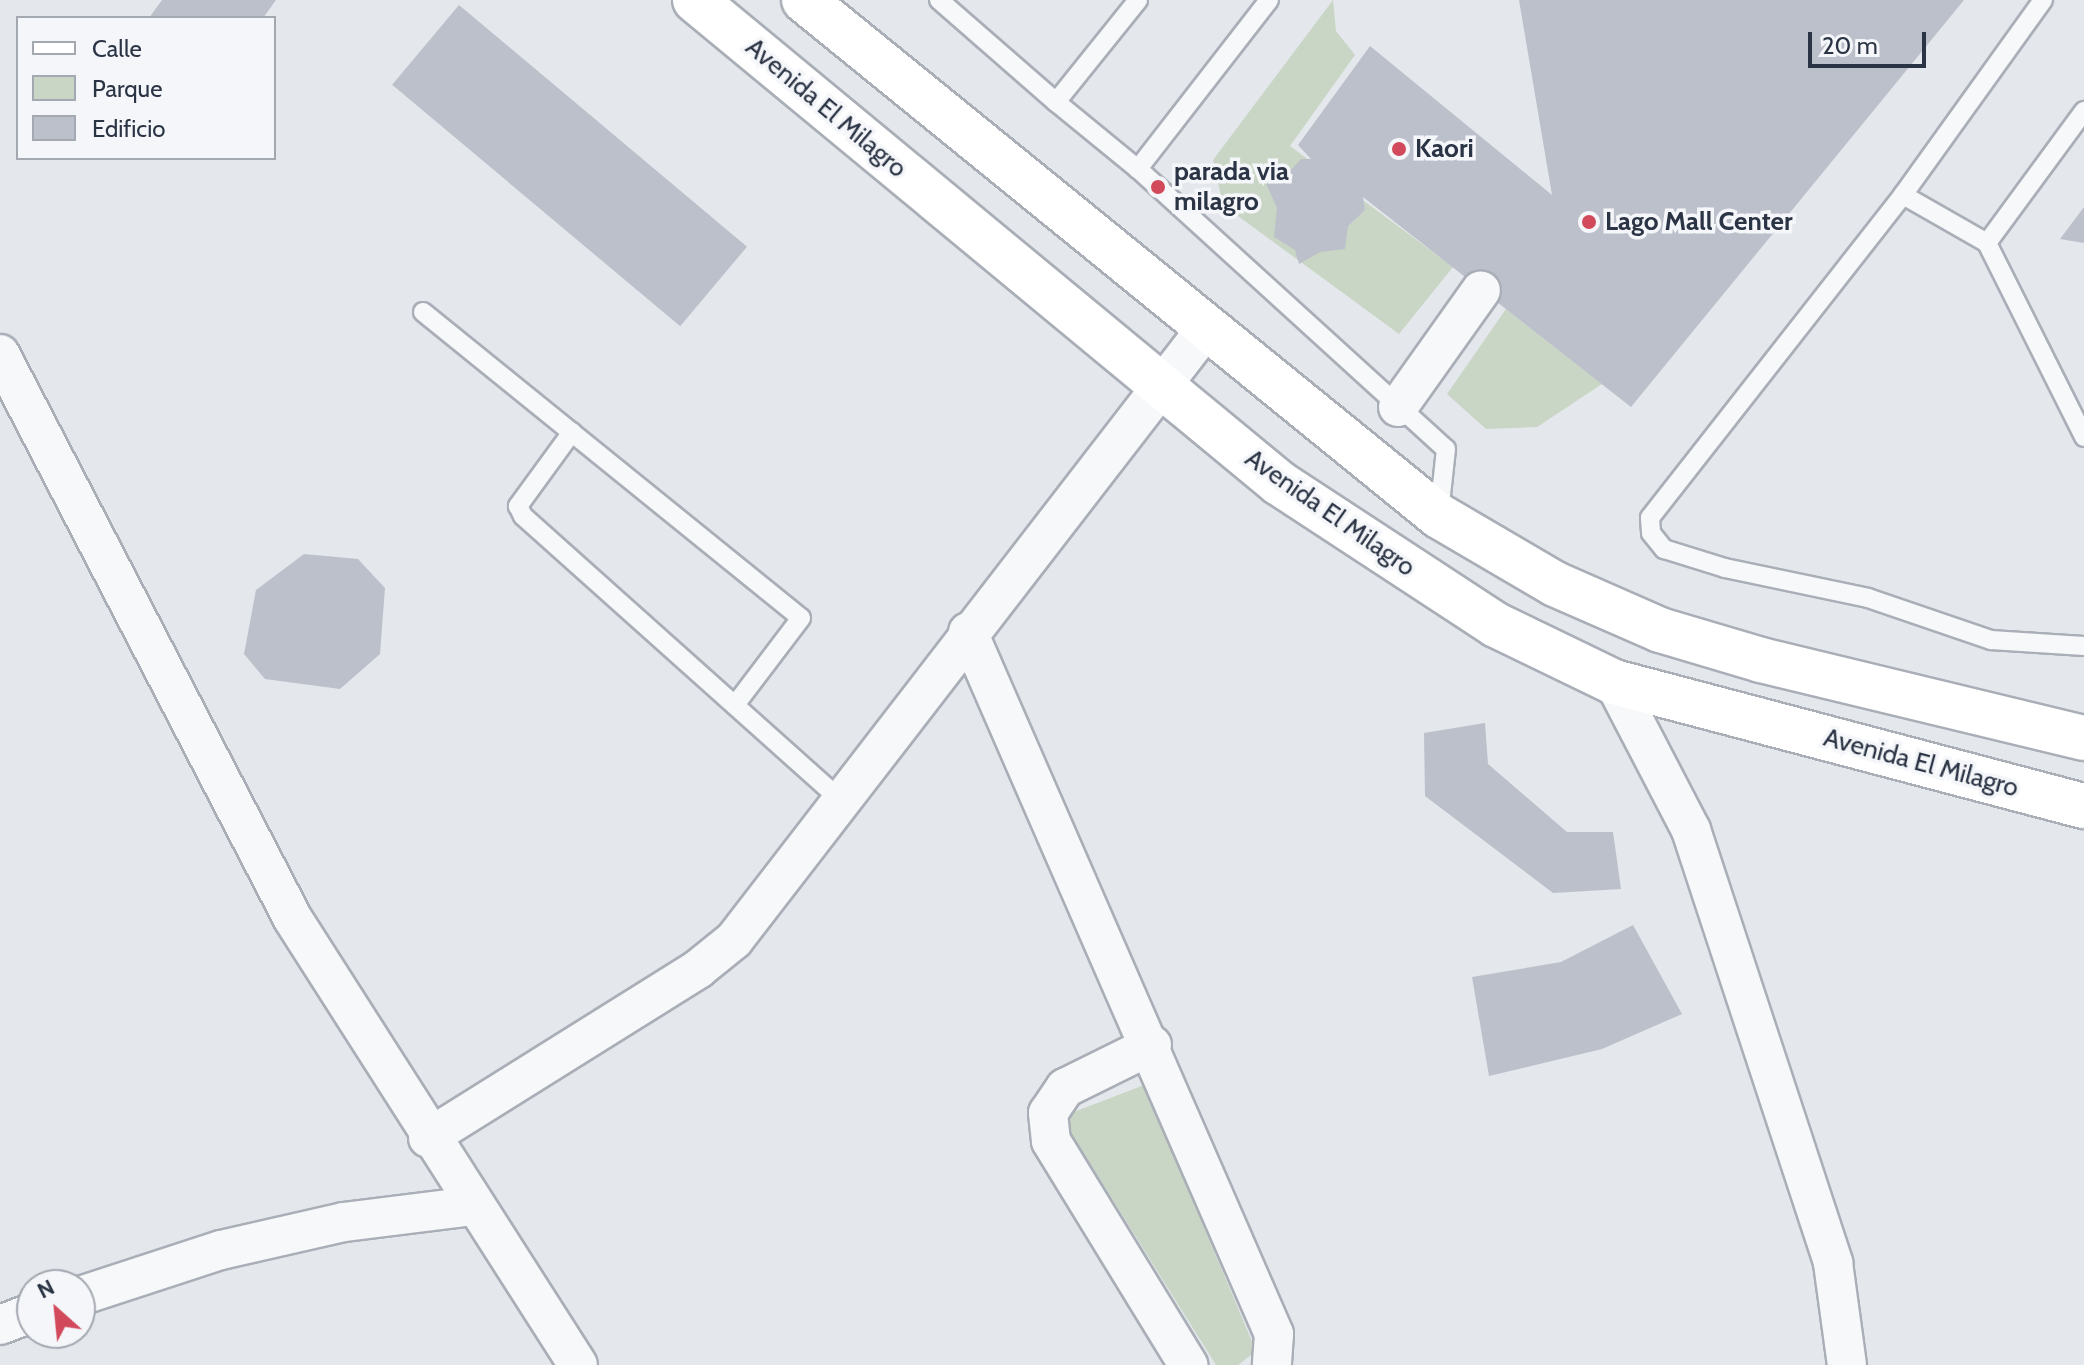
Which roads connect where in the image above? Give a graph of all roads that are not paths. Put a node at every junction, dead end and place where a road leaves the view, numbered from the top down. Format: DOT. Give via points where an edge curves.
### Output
graph roads {
  1 [pos="695,0"];
  2 [pos="939,0"];
  3 [pos="1138,0"];
  4 [pos="1269,0"];
  5 [pos="2043,0"];
  6 [pos="821,5"];
  7 [pos="1056,102"];
  8 [pos="2084,111"];
  9 [pos="1138,169"];
  10 [pos="1903,195"];
  11 [pos="1987,243"];
  12 [pos="1481,290"];
  13 [pos="423,312"];
  14 [pos="1208,326"];
  15 [pos="0,354"];
  16 [pos="1159,383"];
  17 [pos="1398,407"];
  18 [pos="572,432"];
  19 [pos="2084,437"];
  20 [pos="1439,516"];
  21 [pos="968,632"];
  22 [pos="2084,646"];
  23 [pos="1614,682"];
  24 [pos="735,705"];
  25 [pos="2084,738"];
  26 [pos="840,799"];
  27 [pos="2084,806"];
  28 [pos="1152,1045"];
  29 [pos="428,1138"];
  30 [pos="473,1206"];
  31 [pos="96,1291"];
  32 [pos="578,1365"];
  33 [pos="1188,1365"];
  34 [pos="1272,1365"];
  35 [pos="1847,1365"];
  1 -- 16 [label="main road, Avenida El Milagro"];
  2 -- 7 [label="lane"];
  3 -- 7 [label="lane"];
  4 -- 9 [label="lane"];
  5 -- 10 [label="lane"];
  6 -- 14 [label="main road"];
  7 -- 9 [label="lane"];
  8 -- 11 [label="lane"];
  9 -- 17 [label="lane"];
  10 -- 11 [label="lane"];
  10 -- 22 [label="lane" via="1650,518 1651,533 1664,549 1868,598 1991,640"];
  11 -- 19 [label="lane"];
  12 -- 17 [label="street"];
  13 -- 18 [label="lane"];
  14 -- 16 [label="street"];
  14 -- 20 [label="main road"];
  15 -- 29 [label="street" via="293,919"];
  16 -- 21 [label="street"];
  16 -- 23 [label="main road, Avenida El Milagro" via="1279,483 1471,609"];
  17 -- 20 [label="lane" via="1446,449"];
  18 -- 24 [label="lane" via="518,506 523,516"];
  18 -- 24 [label="lane" via="801,618"];
  20 -- 25 [label="main road" via="1555,584 1660,630 1761,660"];
  21 -- 26 [label="street"];
  21 -- 28 [label="street"];
  23 -- 27 [label="main road, Avenida El Milagro"];
  23 -- 35 [label="street" via="1691,830 1833,1263"];
  24 -- 26 [label="lane"];
  26 -- 29 [label="street" via="716,956"];
  28 -- 33 [label="street" via="1065,1088 1048,1113 1051,1141"];
  28 -- 34 [label="street" via="1274,1334"];
  29 -- 30 [label="street"];
  30 -- 31 [label="street" via="344,1222 221,1250"];
  30 -- 32 [label="street"];
}
